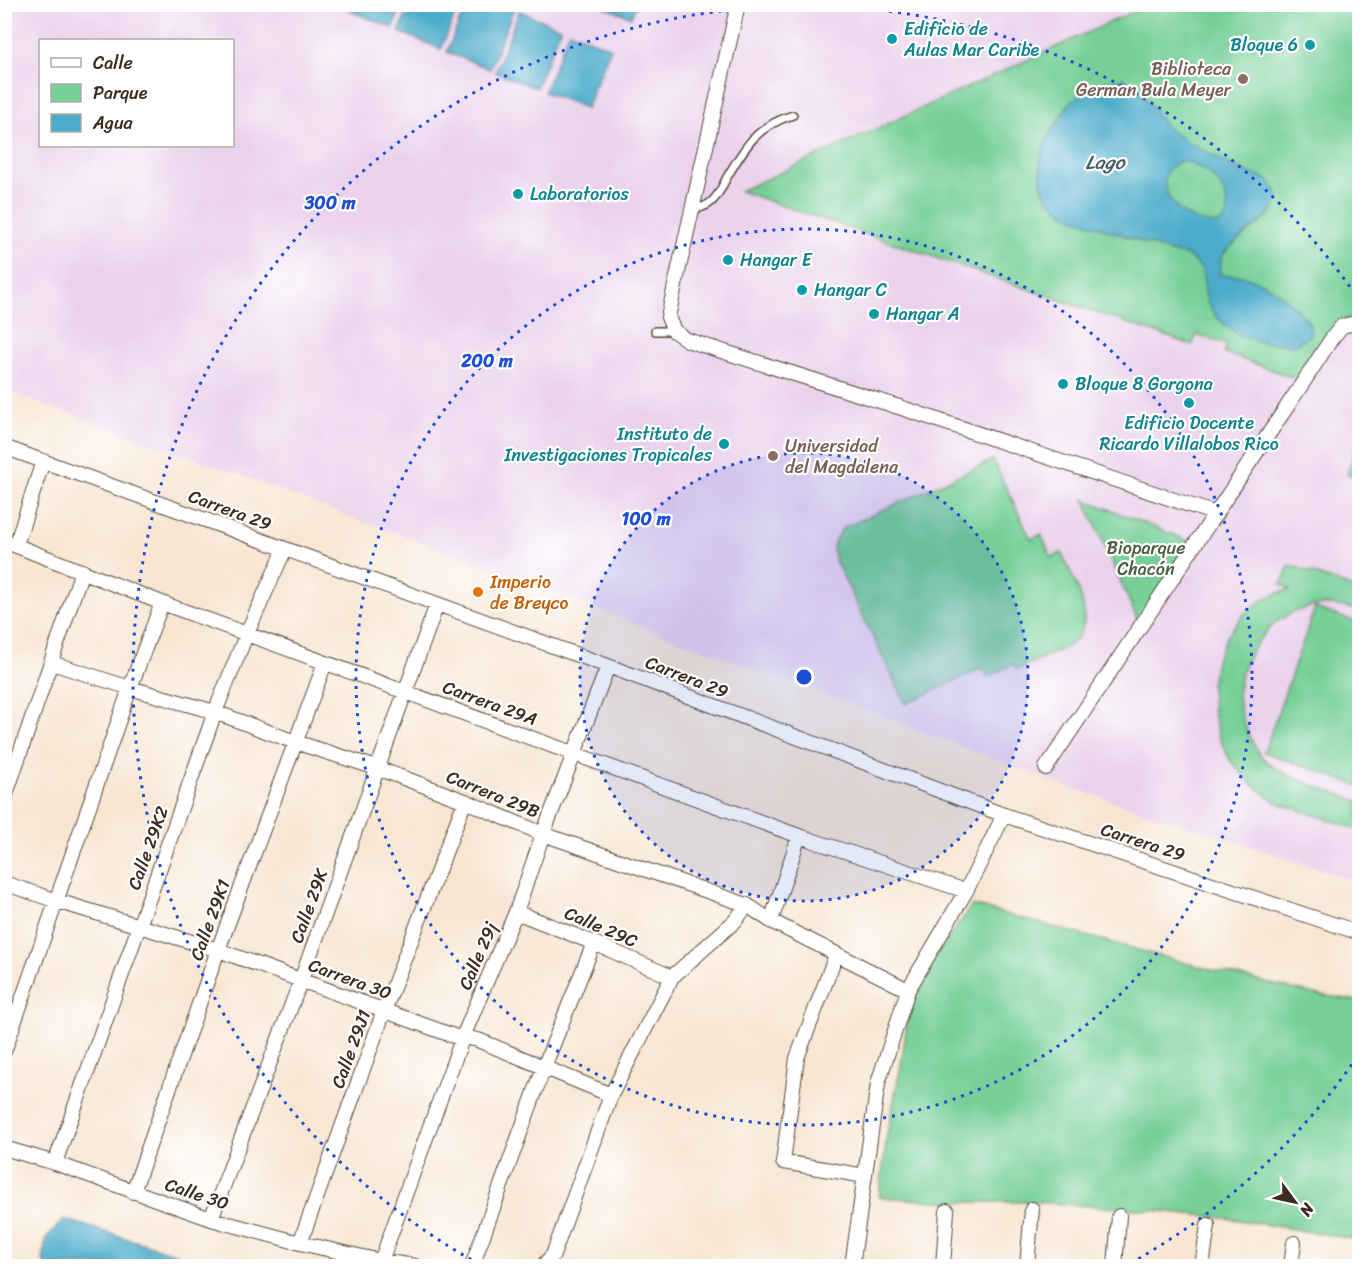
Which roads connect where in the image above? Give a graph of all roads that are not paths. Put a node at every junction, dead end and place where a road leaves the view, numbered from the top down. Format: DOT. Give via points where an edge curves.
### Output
graph roads {
  1 [pos="738,4"];
  2 [pos="793,115"];
  3 [pos="693,210"];
  4 [pos="1359,322"];
  5 [pos="655,331"];
  6 [pos="674,331"];
  7 [pos="4,447"];
  8 [pos="43,461"];
  9 [pos="1216,514"];
  10 [pos="10,543"];
  11 [pos="285,549"];
  12 [pos="82,571"];
  13 [pos="162,603"];
  14 [pos="437,604"];
  15 [pos="247,633"];
  16 [pos="52,663"];
  17 [pos="325,663"];
  18 [pos="608,666"];
  19 [pos="130,688"];
  20 [pos="405,692"];
  21 [pos="215,712"];
  22 [pos="295,742"];
  23 [pos="574,753"];
  24 [pos="377,768"];
  25 [pos="1046,768"];
  26 [pos="4,800"];
  27 [pos="465,801"];
  28 [pos="1004,815"];
  29 [pos="543,834"];
  30 [pos="799,836"];
  31 [pos="4,883"];
  32 [pos="966,891"];
  33 [pos="57,901"];
  34 [pos="747,905"];
  35 [pos="516,912"];
  36 [pos="771,921"];
  37 [pos="138,926"];
  38 [pos="1359,933"];
  39 [pos="594,943"];
  40 [pos="218,950"];
  41 [pos="836,954"];
  42 [pos="672,977"];
  43 [pos="301,980"];
  44 [pos="908,990"];
  45 [pos="384,1011"];
  46 [pos="462,1039"];
  47 [pos="4,1052"];
  48 [pos="544,1068"];
  49 [pos="611,1095"];
  50 [pos="4,1148"];
  51 [pos="55,1163"];
  52 [pos="865,1176"];
  53 [pos="133,1192"];
  54 [pos="1032,1209"];
  55 [pos="947,1211"];
  56 [pos="1119,1216"];
  57 [pos="211,1219"];
  58 [pos="1208,1225"];
  59 [pos="300,1243"];
  60 [pos="1294,1243"];
  61 [pos="381,1261"];
  62 [pos="415,1266"];
  63 [pos="472,1266"];
  64 [pos="543,1266"];
  65 [pos="852,1266"];
  66 [pos="943,1266"];
  67 [pos="1027,1266"];
  68 [pos="1115,1266"];
  69 [pos="1202,1266"];
  70 [pos="1291,1266"];
  1 -- 3 [label="street"];
  2 -- 3 [label="lane" via="764,128 739,157 716,198"];
  3 -- 6 [label="street" via="668,317"];
  4 -- 9 [label="street" via="1342,326 1332,338"];
  5 -- 6 [label="lane"];
  6 -- 9 [label="street" via="687,340"];
  7 -- 8 [label="street, Carrera 29"];
  8 -- 10 [label="street"];
  8 -- 11 [label="street, Carrera 29"];
  9 -- 25 [label="street"];
  10 -- 12 [label="street, Carrera 29A"];
  11 -- 14 [label="street, Carrera 29"];
  11 -- 15 [label="street, Calle 29K2"];
  12 -- 13 [label="street, Carrera 29A"];
  12 -- 16 [label="street"];
  13 -- 15 [label="street, Carrera 29A"];
  13 -- 19 [label="street"];
  14 -- 18 [label="street, Carrera 29"];
  14 -- 20 [label="street, Calle 29K"];
  15 -- 17 [label="street, Carrera 29A"];
  15 -- 21 [label="street, Calle 29K2"];
  16 -- 19 [label="street, Carrera 29B"];
  16 -- 26 [label="street"];
  17 -- 20 [label="street, Carrera 29A"];
  17 -- 22 [label="street, Calle 29K1"];
  18 -- 23 [label="street, Calle 29j"];
  18 -- 28 [label="street, Carrera 29"];
  19 -- 21 [label="street, Carrera 29B"];
  19 -- 33 [label="street"];
  20 -- 23 [label="street, Carrera 29A"];
  20 -- 24 [label="street, Calle 29K"];
  21 -- 22 [label="street, Carrera 29B"];
  21 -- 37 [label="street, Calle 29K2"];
  22 -- 24 [label="street, Carrera 29B"];
  22 -- 40 [label="street, Calle 29K1"];
  23 -- 29 [label="street, Calle 29j"];
  23 -- 30 [label="street, Carrera 29A"];
  24 -- 27 [label="street, Carrera 29B"];
  24 -- 43 [label="street, Calle 29K"];
  27 -- 29 [label="street, Carrera 29B"];
  27 -- 45 [label="street, Calle 29J1"];
  28 -- 32 [label="street"];
  28 -- 38 [label="street, Carrera 29"];
  29 -- 34 [label="street, Carrera 29B"];
  29 -- 35 [label="street, Calle 29j"];
  30 -- 32 [label="street, Carrera 29A"];
  30 -- 36 [label="street"];
  31 -- 33 [label="street, Carrera 30"];
  32 -- 44 [label="street"];
  33 -- 37 [label="street, Carrera 30"];
  33 -- 47 [label="street"];
  34 -- 36 [label="street, Carrera 29B"];
  34 -- 42 [label="street" via="735,921"];
  35 -- 39 [label="street, Calle 29C"];
  35 -- 46 [label="street, Calle 29j"];
  36 -- 41 [label="street, Carrera 29B"];
  37 -- 40 [label="street, Carrera 30"];
  37 -- 51 [label="street, Calle 29K2"];
  39 -- 42 [label="street, Calle 29C"];
  39 -- 48 [label="street"];
  40 -- 43 [label="street, Carrera 30"];
  40 -- 53 [label="street, Calle 29K1"];
  41 -- 44 [label="street, Carrera 29B"];
  41 -- 52 [label="street" via="796,1058 783,1162"];
  42 -- 49 [label="street"];
  43 -- 45 [label="street, Carrera 30"];
  43 -- 57 [label="street, Calle 29K"];
  44 -- 52 [label="street" via="878,1083"];
  45 -- 46 [label="street, Carrera 30"];
  45 -- 59 [label="street, Calle 29J1"];
  46 -- 48 [label="street, Carrera 30" via="478,1040"];
  46 -- 61 [label="street, Calle 29j"];
  48 -- 49 [label="street, Carrera 30"];
  48 -- 63 [label="street"];
  49 -- 64 [label="street" via="553,1255"];
  50 -- 51 [label="street, Calle 30"];
  51 -- 53 [label="street, Calle 30"];
  52 -- 65 [label="street"];
  53 -- 57 [label="street, Calle 30"];
  54 -- 67 [label="street"];
  55 -- 66 [label="street"];
  56 -- 68 [label="street"];
  57 -- 59 [label="street, Calle 30"];
  58 -- 69 [label="street"];
  59 -- 61 [label="street, Calle 30"];
  60 -- 70 [label="street"];
  61 -- 62 [label="street, Calle 30"];
}
